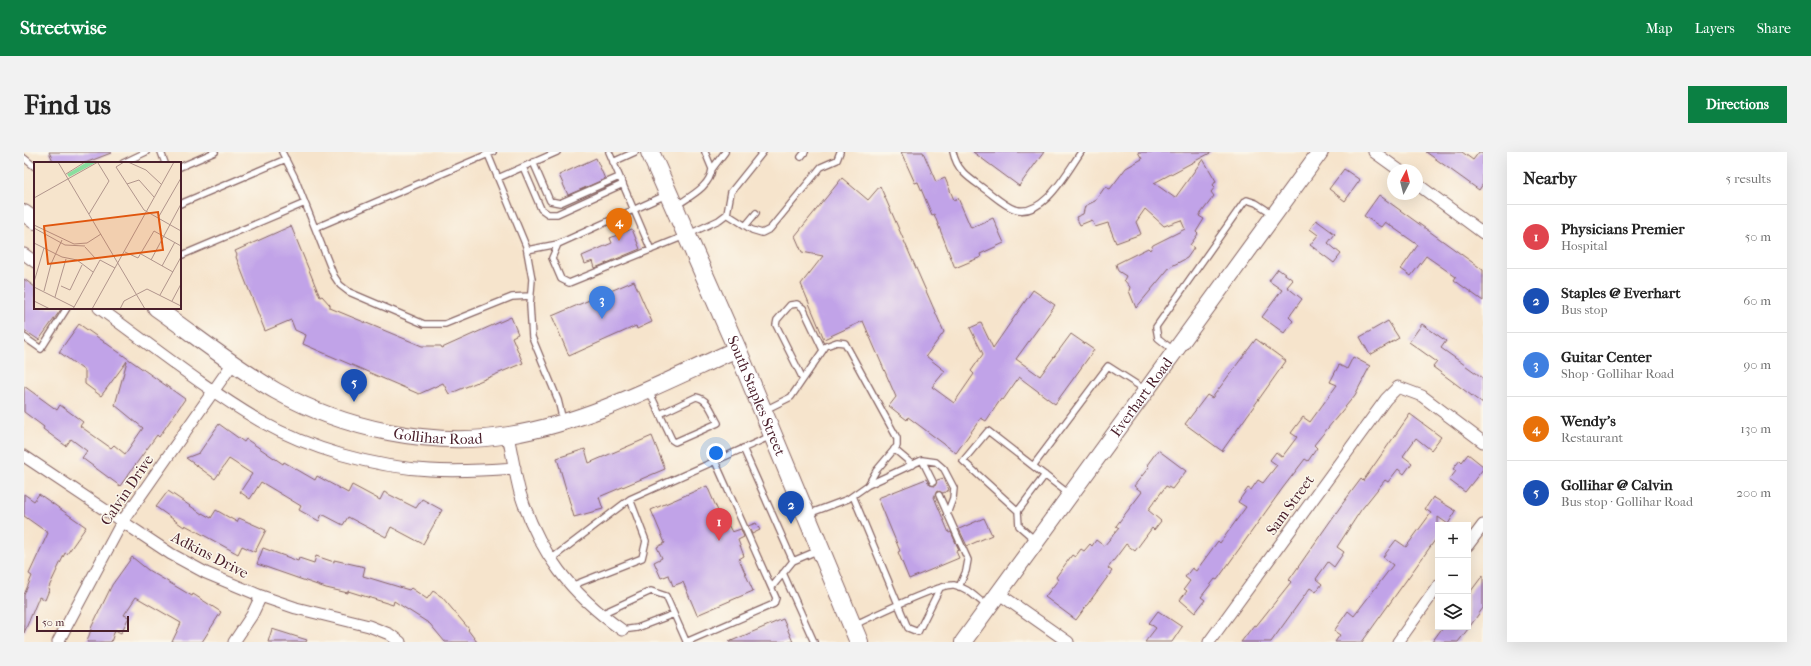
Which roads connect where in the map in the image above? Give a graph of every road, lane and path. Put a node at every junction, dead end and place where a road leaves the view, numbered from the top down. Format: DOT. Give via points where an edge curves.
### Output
graph roads {
  1 [pos="146,152"];
  2 [pos="161,152"];
  3 [pos="215,152"];
  4 [pos="282,152"];
  5 [pos="557,152"];
  6 [pos="609,152"];
  7 [pos="635,152"];
  8 [pos="650,152"];
  9 [pos="705,152"];
  10 [pos="725,152"];
  11 [pos="763,152"];
  12 [pos="805,152"];
  13 [pos="840,152"];
  14 [pos="953,152"];
  15 [pos="1081,152"];
  16 [pos="1320,152"];
  17 [pos="1374,152"];
  18 [pos="490,153"];
  19 [pos="801,157"];
  20 [pos="24,158"];
  21 [pos="286,159"];
  22 [pos="125,162"];
  23 [pos="165,162"];
  24 [pos="533,162"];
  25 [pos="613,162"];
  26 [pos="1391,164"];
  27 [pos="34,166"];
  28 [pos="181,167"];
  29 [pos="523,167"];
  30 [pos="712,169"];
  31 [pos="620,177"];
  32 [pos="498,178"];
  33 [pos="623,184"];
  34 [pos="1423,188"];
  35 [pos="671,200"];
  36 [pos="305,203"];
  37 [pos="181,204"];
  38 [pos="634,209"];
  39 [pos="24,213"];
  40 [pos="756,213"];
  41 [pos="727,214"];
  42 [pos="1274,216"];
  43 [pos="34,220"];
  44 [pos="746,226"];
  45 [pos="1481,227"];
  46 [pos="315,228"];
  47 [pos="686,235"];
  48 [pos="558,244"];
  49 [pos="527,250"];
  50 [pos="651,250"];
  51 [pos="24,254"];
  52 [pos="181,256"];
  53 [pos="34,261"];
  54 [pos="530,296"];
  55 [pos="66,309"];
  56 [pos="100,309"];
  57 [pos="157,309"];
  58 [pos="24,337"];
  59 [pos="737,349"];
  60 [pos="823,350"];
  61 [pos="1175,351"];
  62 [pos="233,363"];
  63 [pos="803,379"];
  64 [pos="648,388"];
  65 [pos="214,390"];
  66 [pos="1146,391"];
  67 [pos="763,411"];
  68 [pos="660,414"];
  69 [pos="563,421"];
  70 [pos="773,435"];
  71 [pos="508,436"];
  72 [pos="1483,442"];
  73 [pos="744,448"];
  74 [pos="894,449"];
  75 [pos="24,456"];
  76 [pos="922,460"];
  77 [pos="715,461"];
  78 [pos="913,465"];
  79 [pos="1033,466"];
  80 [pos="515,468"];
  81 [pos="1044,475"];
  82 [pos="933,482"];
  83 [pos="868,485"];
  84 [pos="939,495"];
  85 [pos="1070,495"];
  86 [pos="853,496"];
  87 [pos="630,499"];
  88 [pos="1018,511"];
  89 [pos="947,514"];
  90 [pos="806,515"];
  91 [pos="122,522"];
  92 [pos="1483,525"];
  93 [pos="1471,541"];
  94 [pos="1036,542"];
  95 [pos="820,549"];
  96 [pos="551,559"];
  97 [pos="793,561"];
  98 [pos="784,573"];
  99 [pos="570,586"];
  100 [pos="772,587"];
  101 [pos="959,587"];
  102 [pos="940,588"];
  103 [pos="1435,590"];
  104 [pos="998,593"];
  105 [pos="261,596"];
  106 [pos="898,604"];
  107 [pos="988,607"];
  108 [pos="601,614"];
  109 [pos="674,614"];
  110 [pos="622,630"];
  111 [pos="855,634"];
  112 [pos="701,635"];
  113 [pos="58,642"];
  114 [pos="234,642"];
  115 [pos="400,642"];
  116 [pos="686,642"];
  117 [pos="704,642"];
  118 [pos="814,642"];
  119 [pos="964,642"];
  120 [pos="1068,642"];
  121 [pos="1209,642"];
  122 [pos="1398,642"];
  1 -- 22 [label="lane"];
  2 -- 23 [label="lane"];
  3 -- 28 [label="lane"];
  4 -- 21 [label="lane"];
  5 -- 24 [label="lane"];
  6 -- 25 [label="lane"];
  7 -- 25 [label="lane"];
  8 -- 35 [label="main road, South Staples Street"];
  9 -- 30 [label="lane"];
  10 -- 30 [label="lane"];
  11 -- 41 [label="lane" via="731,192"];
  12 -- 19 [label="lane"];
  13 -- 44 [label="lane" via="837,160 821,167 770,229 762,233"];
  14 -- 15 [label="lane" via="957,165 964,174 1013,209 1027,211 1048,198"];
  16 -- 42 [label="main road, Everhart Road"];
  17 -- 26 [label="street"];
  18 -- 32 [label="lane"];
  18 -- 46 [label="lane"];
  20 -- 27 [label="lane"];
  21 -- 36 [label="lane"];
  21 -- 37 [label="lane"];
  24 -- 29 [label="lane"];
  24 -- 31 [label="lane" via="550,201 555,204"];
  25 -- 31 [label="lane"];
  29 -- 32 [label="lane"];
  29 -- 33 [label="lane" via="541,209 548,214 557,214"];
  30 -- 35 [label="lane" via="708,183"];
  31 -- 33 [label="lane"];
  32 -- 49 [label="lane"];
  33 -- 38 [label="lane"];
  34 -- 45 [label="street"];
  35 -- 38 [label="lane"];
  35 -- 47 [label="main road, South Staples Street"];
  36 -- 46 [label="lane"];
  36 -- 52 [label="lane"];
  38 -- 48 [label="lane"];
  38 -- 50 [label="lane"];
  39 -- 43 [label="main road"];
  40 -- 44 [label="lane"];
  41 -- 44 [label="lane"];
  41 -- 47 [label="lane"];
  42 -- 61 [label="main road, Everhart Road"];
  42 -- 61 [label="lane" via="1253,201 1244,202 1156,327 1158,338"];
  46 -- 54 [label="lane" via="340,285 350,292 424,324 445,324 512,297"];
  47 -- 50 [label="lane"];
  47 -- 59 [label="main road, South Staples Street"];
  48 -- 49 [label="lane"];
  48 -- 50 [label="lane" via="552,258 561,279 569,283"];
  49 -- 54 [label="lane" via="532,279"];
  51 -- 53 [label="street"];
  54 -- 69 [label="lane" via="532,337 558,400"];
  55 -- 58 [label="lane" via="41,349"];
  56 -- 65 [label="street"];
  57 -- 62 [label="main road, Gollihar Road"];
  59 -- 64 [label="main road, Gollihar Road"];
  59 -- 67 [label="main road, South Staples Street"];
  60 -- 63 [label="lane"];
  60 -- 63 [label="lane" via="803,308 797,304 790,305 777,320 776,325"];
  60 -- 74 [label="lane" via="837,342 845,343 897,438 897,446"];
  61 -- 66 [label="main road, Everhart Road"];
  62 -- 65 [label="street, Calvin Drive"];
  62 -- 71 [label="main road, Gollihar Road" via="276,391 345,422 418,437 454,439"];
  63 -- 67 [label="lane" via="791,397"];
  64 -- 68 [label="lane"];
  64 -- 69 [label="main road, Gollihar Road"];
  65 -- 80 [label="street" via="260,421 298,439 353,457 429,470"];
  65 -- 91 [label="street, Calvin Drive"];
  66 -- 79 [label="lane" via="1108,366"];
  66 -- 85 [label="main road, Everhart Road"];
  67 -- 70 [label="main road, South Staples Street"];
  68 -- 68 [label="lane" via="675,442 718,424 706,401 696,397"];
  69 -- 71 [label="main road, Gollihar Road"];
  70 -- 73 [label="lane"];
  70 -- 90 [label="main road, South Staples Street"];
  71 -- 80 [label="street"];
  72 -- 121 [label="street, Sam Street" via="1422,396 1398,387 1386,399"];
  73 -- 77 [label="lane"];
  73 -- 97 [label="lane"];
  74 -- 78 [label="lane"];
  74 -- 83 [label="lane"];
  75 -- 91 [label="street, Adkins Drive"];
  76 -- 78 [label="lane"];
  76 -- 82 [label="lane"];
  76 -- 89 [label="lane" via="936,462 944,468 954,488 954,498"];
  77 -- 87 [label="lane"];
  77 -- 100 [label="lane"];
  78 -- 83 [label="lane"];
  79 -- 81 [label="lane"];
  79 -- 88 [label="lane" via="988,431 963,461"];
  80 -- 96 [label="street" via="530,519"];
  81 -- 85 [label="lane"];
  81 -- 88 [label="lane"];
  83 -- 86 [label="lane"];
  84 -- 89 [label="lane"];
  85 -- 94 [label="main road, Everhart Road"];
  86 -- 90 [label="lane"];
  86 -- 106 [label="lane"];
  87 -- 96 [label="lane"];
  87 -- 99 [label="lane" via="646,541 642,558"];
  88 -- 94 [label="lane" via="1019,526"];
  89 -- 101 [label="lane" via="968,560"];
  90 -- 95 [label="main road, South Staples Street"];
  91 -- 105 [label="street, Adkins Drive" via="206,573"];
  91 -- 113 [label="street, Calvin Drive"];
  92 -- 93 [label="street"];
  94 -- 104 [label="main road, Everhart Road"];
  95 -- 97 [label="lane"];
  95 -- 111 [label="main road, South Staples Street"];
  96 -- 99 [label="street"];
  97 -- 98 [label="lane"];
  98 -- 100 [label="lane"];
  98 -- 118 [label="lane"];
  99 -- 108 [label="street"];
  100 -- 112 [label="lane" via="776,598 774,604"];
  101 -- 102 [label="lane" via="952,585"];
  101 -- 107 [label="lane" via="965,588"];
  102 -- 106 [label="lane"];
  102 -- 106 [label="lane" via="918,632 908,628"];
  103 -- 122 [label="street"];
  104 -- 107 [label="main road, Everhart Road"];
  104 -- 120 [label="street"];
  105 -- 114 [label="street"];
  105 -- 115 [label="street, Adkins Drive" via="296,608 369,626 389,634"];
  106 -- 111 [label="lane"];
  107 -- 119 [label="main road, Everhart Road"];
  108 -- 109 [label="lane" via="651,591 666,596"];
  108 -- 110 [label="street"];
  109 -- 110 [label="lane" via="637,628"];
  109 -- 116 [label="lane"];
  112 -- 116 [label="lane"];
  112 -- 117 [label="lane"];
}
